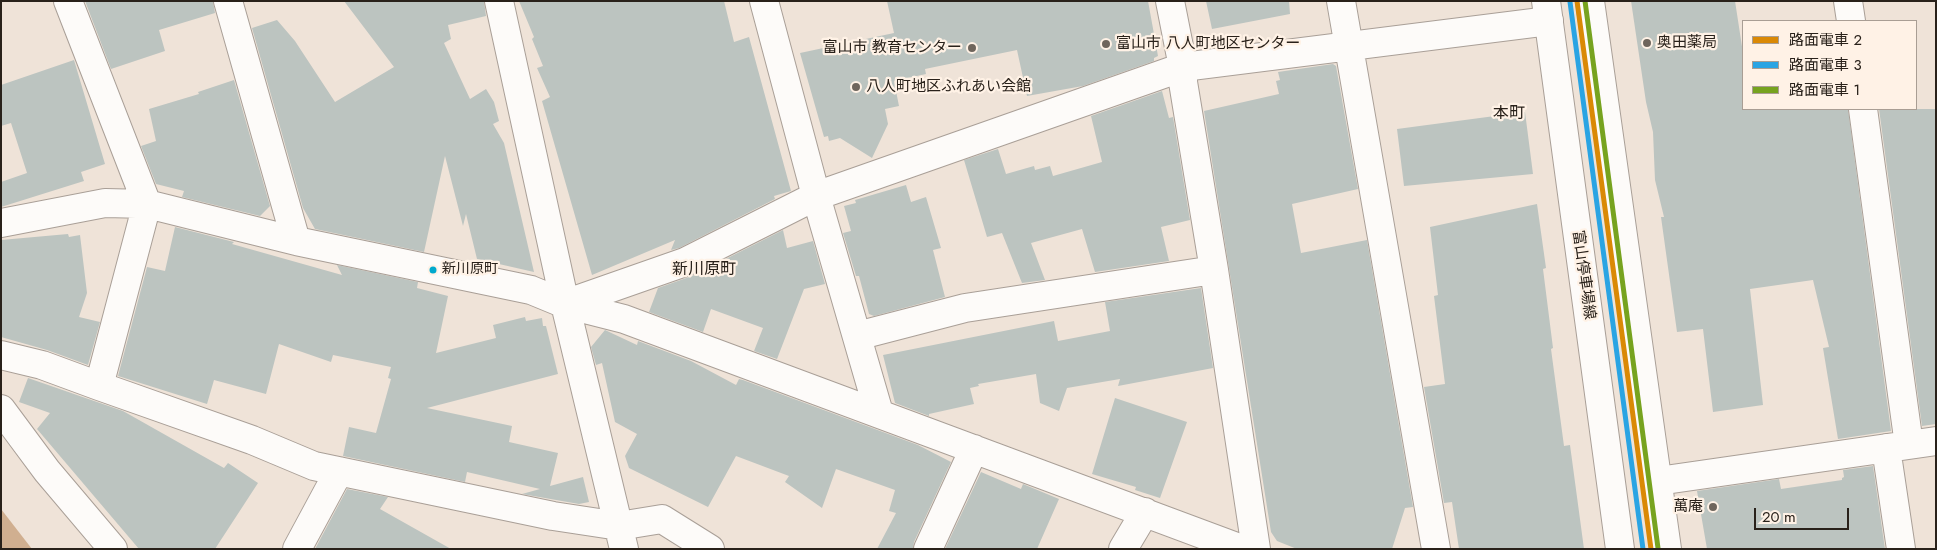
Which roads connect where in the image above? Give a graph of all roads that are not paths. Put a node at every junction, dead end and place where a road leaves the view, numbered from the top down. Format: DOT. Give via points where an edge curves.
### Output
graph roads {
  1 [pos="68,1"];
  2 [pos="228,1"];
  3 [pos="499,1"];
  4 [pos="764,1"];
  5 [pos="1170,1"];
  6 [pos="1341,1"];
  7 [pos="1590,1"];
  8 [pos="1848,1"];
  9 [pos="1548,11"];
  10 [pos="1850,20"];
  11 [pos="1349,46"];
  12 [pos="1183,67"];
  13 [pos="1863,110"];
  14 [pos="816,196"];
  15 [pos="148,204"];
  16 [pos="1,222"];
  17 [pos="296,241"];
  18 [pos="1214,270"];
  19 [pos="565,304"];
  20 [pos="857,336"];
  21 [pos="1,355"];
  22 [pos="100,386"];
  23 [pos="1,409"];
  24 [pos="879,413"];
  25 [pos="1936,442"];
  26 [pos="1898,446"];
  27 [pos="974,449"];
  28 [pos="338,471"];
  29 [pos="1658,481"];
  30 [pos="1145,512"];
  31 [pos="622,538"];
  32 [pos="113,549"];
  33 [pos="297,549"];
  34 [pos="710,549"];
  35 [pos="928,549"];
  36 [pos="1123,549"];
  37 [pos="1242,549"];
  38 [pos="1256,549"];
  39 [pos="1436,549"];
  40 [pos="1620,549"];
  41 [pos="1667,549"];
  42 [pos="1901,549"];
  1 -- 15 [label="street"];
  2 -- 17 [label="street"];
  3 -- 19 [label="street"];
  4 -- 14 [label="street"];
  5 -- 12 [label="street"];
  6 -- 11 [label="street"];
  7 -- 29 [label="street"];
  8 -- 10 [label="street"];
  9 -- 11 [label="street"];
  9 -- 40 [label="street, 富山停車場線"];
  11 -- 12 [label="street"];
  11 -- 39 [label="street"];
  12 -- 14 [label="street"];
  12 -- 18 [label="street" via="1184,91"];
  13 -- 26 [label="street"];
  14 -- 19 [label="street" via="685,262"];
  14 -- 20 [label="street"];
  15 -- 16 [label="street" via="105,203"];
  15 -- 17 [label="street"];
  15 -- 22 [label="street"];
  17 -- 19 [label="street" via="531,290"];
  18 -- 20 [label="street" via="965,308"];
  18 -- 38 [label="street"];
  19 -- 24 [label="street" via="624,319"];
  19 -- 31 [label="street"];
  20 -- 24 [label="street"];
  21 -- 22 [label="street" via="42,365"];
  22 -- 28 [label="street" via="252,440 314,466"];
  23 -- 32 [label="street" via="47,471"];
  24 -- 27 [label="street"];
  25 -- 26 [label="street"];
  26 -- 29 [label="street"];
  26 -- 42 [label="street"];
  27 -- 30 [label="street"];
  27 -- 35 [label="street"];
  28 -- 31 [label="street" via="553,516"];
  28 -- 33 [label="street"];
  29 -- 41 [label="street"];
  30 -- 36 [label="street"];
  30 -- 37 [label="street"];
  31 -- 34 [label="street" via="662,519"];
}
